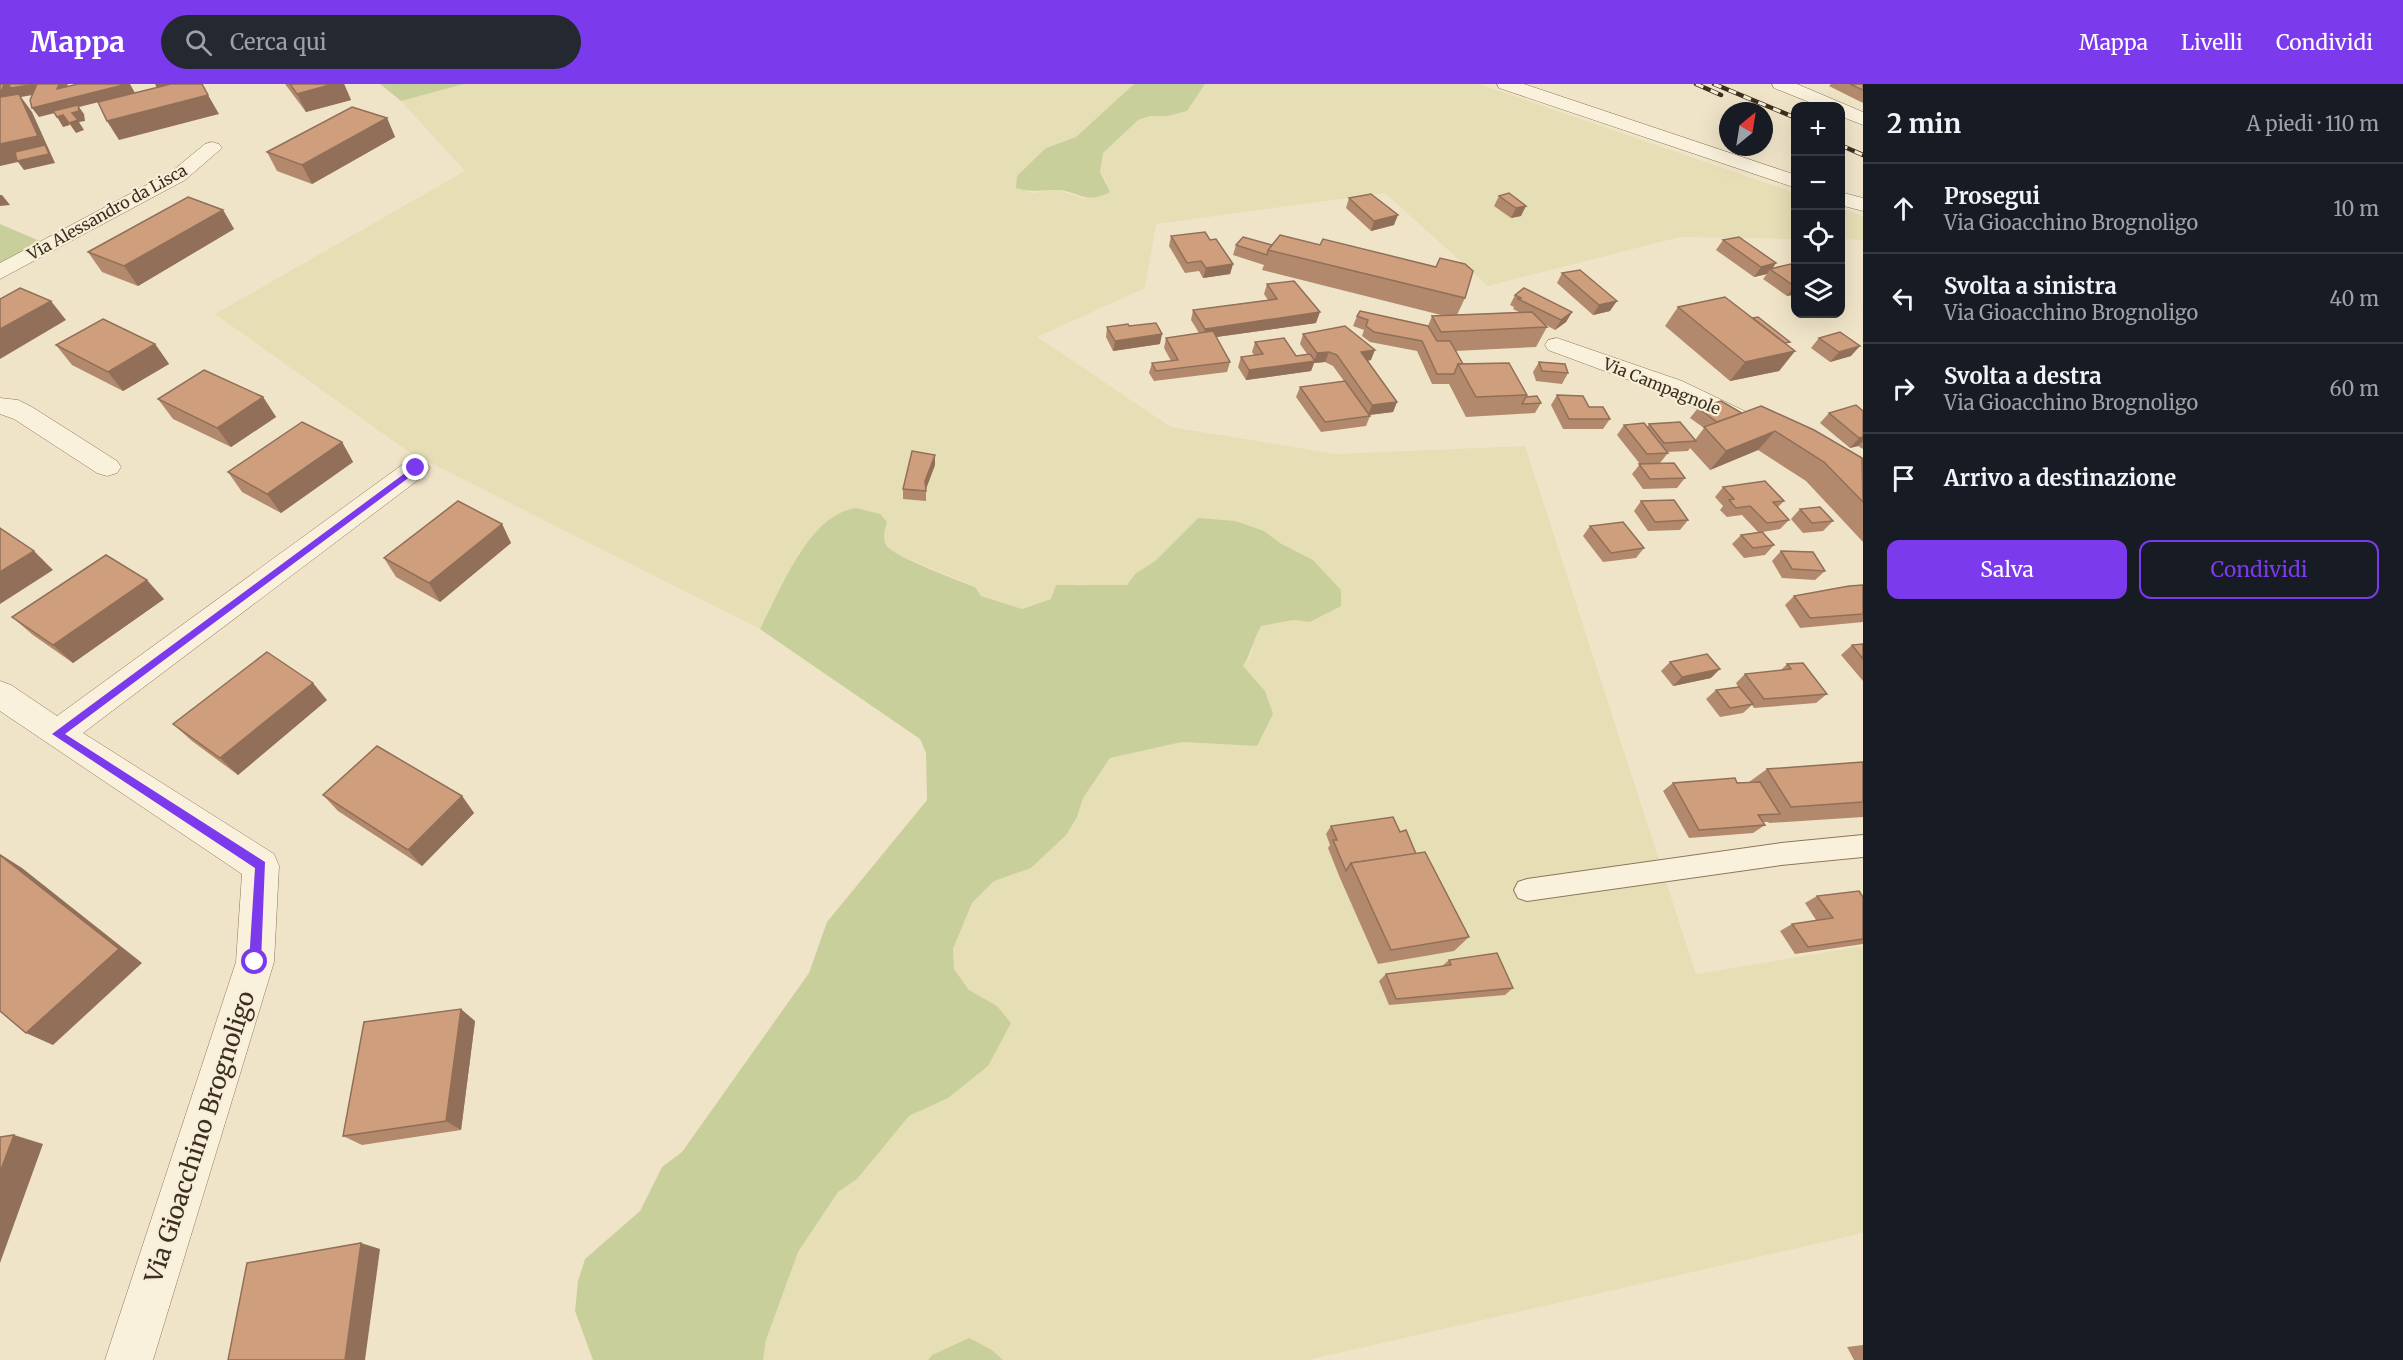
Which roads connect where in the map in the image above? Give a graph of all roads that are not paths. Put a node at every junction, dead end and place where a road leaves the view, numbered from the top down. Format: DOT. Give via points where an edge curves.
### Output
graph roads {
  1 [pos="1506,84"];
  2 [pos="1781,84"];
  3 [pos="1824,102"];
  4 [pos="1845,111"];
  5 [pos="1863,119"];
  6 [pos="212,148"];
  7 [pos="1791,180"];
  8 [pos="1845,200"];
  9 [pos="1863,206"];
  10 [pos="0,272"];
  11 [pos="1557,345"];
  12 [pos="0,406"];
  13 [pos="1775,436"];
  14 [pos="107,467"];
  15 [pos="416,468"];
  16 [pos="0,694"];
  17 [pos="57,734"];
  18 [pos="1863,846"];
  19 [pos="1527,890"];
  20 [pos="129,1360"];
  1 -- 7 [label="street"];
  2 -- 3 [label="street"];
  4 -- 5 [label="street"];
  6 -- 10 [label="street, Via Alessandro da Lisca" via="178,176"];
  8 -- 9 [label="street"];
  11 -- 13 [label="street, Via Campagnole" via="1673,387"];
  12 -- 14 [label="street" via="9,406"];
  15 -- 17 [label="street"];
  16 -- 17 [label="street, Via Gioacchino Brognoligo"];
  17 -- 20 [label="street, Via Gioacchino Brognoligo" via="261,866 255,962"];
  18 -- 19 [label="lane"];
}
